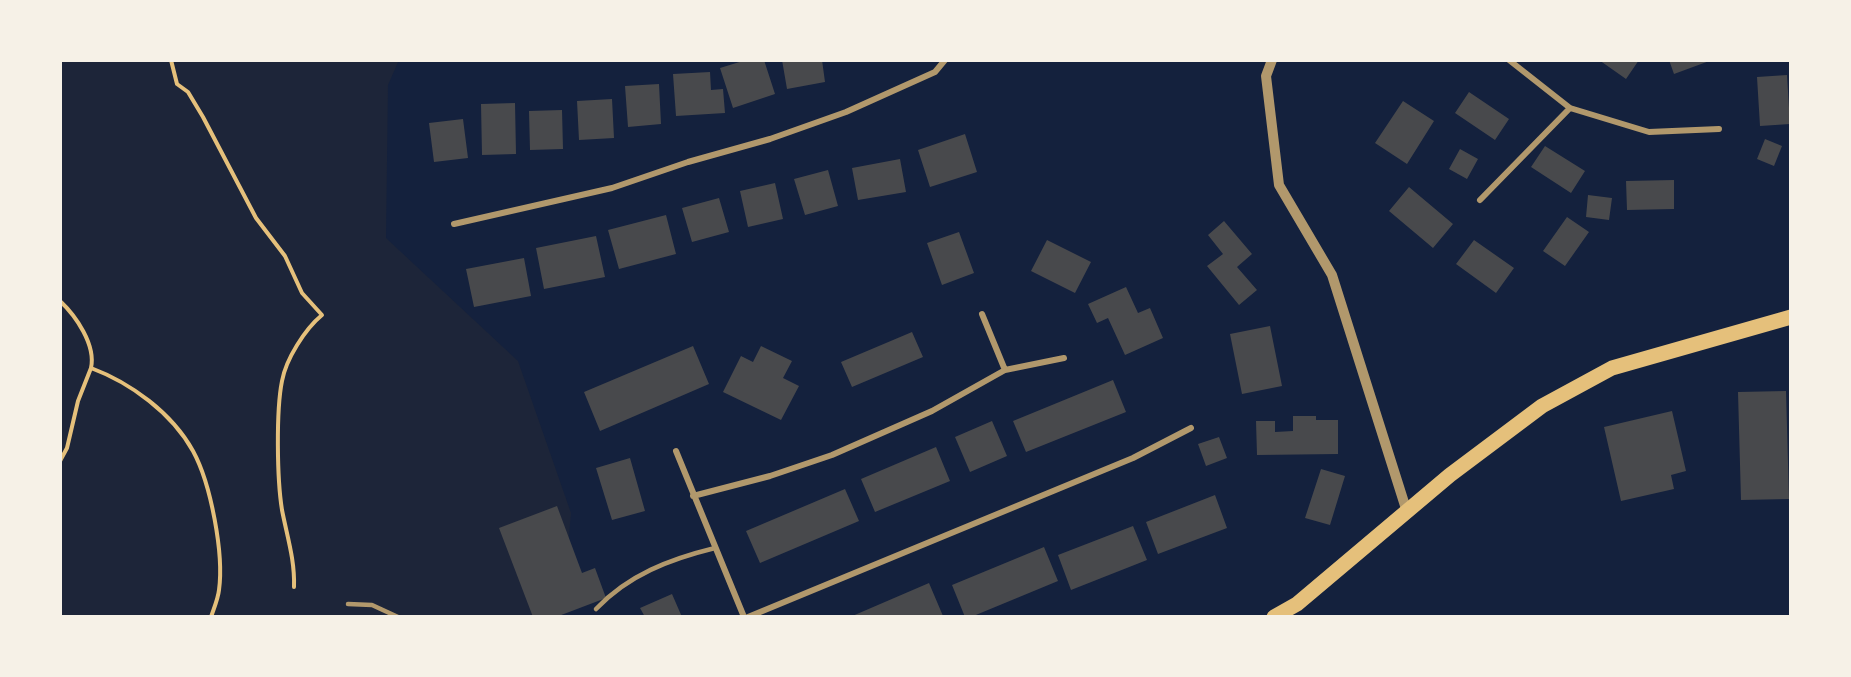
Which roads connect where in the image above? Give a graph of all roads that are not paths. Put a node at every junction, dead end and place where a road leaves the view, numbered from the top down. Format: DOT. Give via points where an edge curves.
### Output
graph roads {
  1 [pos="945,60"];
  2 [pos="1509,60"];
  3 [pos="1269,61"];
  4 [pos="1570,108"];
  5 [pos="1719,129"];
  6 [pos="1480,200"];
  7 [pos="454,224"];
  8 [pos="982,314"];
  9 [pos="1791,317"];
  10 [pos="1064,358"];
  11 [pos="1005,370"];
  12 [pos="1191,428"];
  13 [pos="676,451"];
  14 [pos="693,496"];
  15 [pos="1407,512"];
  16 [pos="715,548"];
  17 [pos="348,604"];
  18 [pos="596,609"];
  19 [pos="398,617"];
  20 [pos="746,617"];
  21 [pos="1274,617"];
  1 -- 7 [label="street" via="934,72 846,112 770,139 612,188"];
  2 -- 4 [label="street"];
  3 -- 15 [label="street" via="1266,76 1279,185 1332,275"];
  4 -- 5 [label="street" via="1649,132"];
  4 -- 6 [label="street"];
  8 -- 11 [label="street"];
  9 -- 15 [label="main road" via="1612,368 1542,406"];
  10 -- 11 [label="street"];
  11 -- 14 [label="street" via="932,411 832,455"];
  12 -- 20 [label="street" via="1133,458"];
  13 -- 14 [label="street"];
  14 -- 16 [label="street"];
  15 -- 21 [label="main road" via="1297,604"];
  16 -- 18 [label="lane" via="681,556 632,579"];
  16 -- 20 [label="street"];
  17 -- 19 [label="lane" via="372,605"];
}
